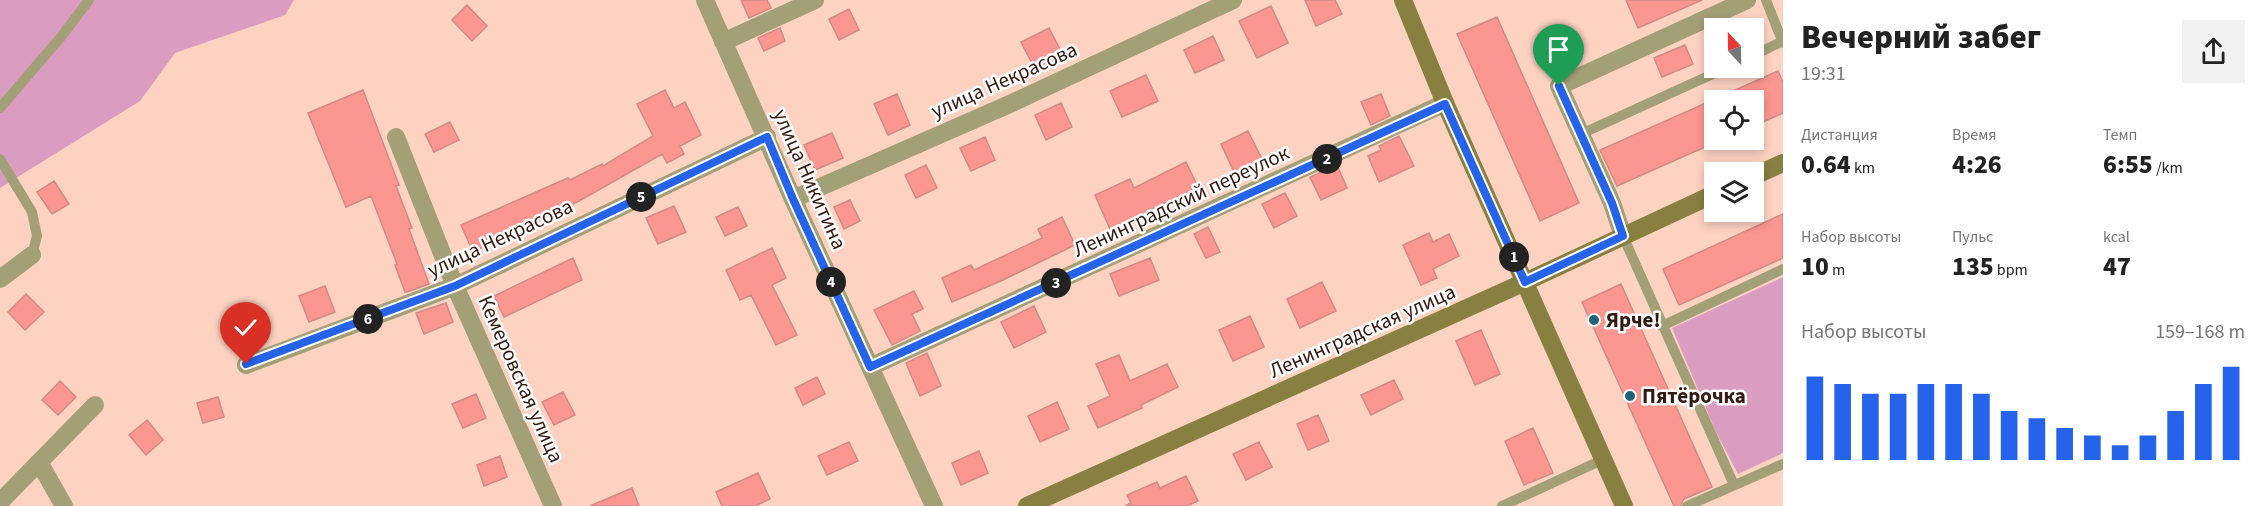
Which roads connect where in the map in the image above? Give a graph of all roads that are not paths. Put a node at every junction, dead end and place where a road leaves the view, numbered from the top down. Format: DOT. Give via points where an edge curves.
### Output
graph roads {
  1 [pos="89,0"];
  2 [pos="705,0"];
  3 [pos="815,0"];
  4 [pos="1233,0"];
  5 [pos="1403,0"];
  6 [pos="1747,0"];
  7 [pos="1766,0"];
  8 [pos="723,42"];
  9 [pos="1783,42"];
  10 [pos="1764,51"];
  11 [pos="1704,78"];
  12 [pos="1445,104"];
  13 [pos="0,108"];
  14 [pos="1581,134"];
  15 [pos="396,137"];
  16 [pos="767,137"];
  17 [pos="0,159"];
  18 [pos="1783,163"];
  19 [pos="1764,172"];
  20 [pos="793,199"];
  21 [pos="1704,199"];
  22 [pos="1623,236"];
  23 [pos="32,255"];
  24 [pos="1783,269"];
  25 [pos="0,279"];
  26 [pos="1525,282"];
  27 [pos="455,286"];
  28 [pos="1662,326"];
  29 [pos="246,364"];
  30 [pos="870,367"];
  31 [pos="95,405"];
  32 [pos="1602,460"];
  33 [pos="39,462"];
  34 [pos="1783,465"];
  35 [pos="1734,486"];
  36 [pos="0,502"];
  37 [pos="64,506"];
  38 [pos="553,506"];
  39 [pos="934,506"];
  40 [pos="1027,506"];
  41 [pos="1502,506"];
  42 [pos="1624,506"];
  43 [pos="1687,506"];
  1 -- 13 [label="lane"];
  2 -- 8 [label="street, улица Никитина"];
  3 -- 8 [label="street"];
  4 -- 20 [label="street, улица Некрасова"];
  5 -- 12 [label="street"];
  6 -- 14 [label="street" via="1559,86"];
  7 -- 9 [label="lane"];
  8 -- 16 [label="street, улица Никитина"];
  9 -- 10 [label="lane"];
  11 -- 14 [label="lane"];
  12 -- 26 [label="street"];
  12 -- 30 [label="street, Ленинградский переулок"];
  14 -- 22 [label="street"];
  15 -- 27 [label="street, Кемеровская улица"];
  16 -- 20 [label="street, улица Никитина"];
  16 -- 27 [label="street, улица Некрасова"];
  17 -- 23 [label="lane" via="32,212 37,236"];
  18 -- 19 [label="street"];
  20 -- 30 [label="street, улица Никитина"];
  21 -- 22 [label="street, Ленинградская улица"];
  22 -- 26 [label="street, Ленинградская улица"];
  22 -- 28 [label="lane"];
  23 -- 25 [label="street"];
  24 -- 28 [label="lane"];
  26 -- 32 [label="street"];
  26 -- 40 [label="street, Ленинградская улица"];
  27 -- 29 [label="street, улица Некрасова"];
  27 -- 38 [label="street, Кемеровская улица"];
  28 -- 35 [label="lane"];
  30 -- 39 [label="street, улица Никитина"];
  31 -- 33 [label="street"];
  32 -- 41 [label="lane"];
  32 -- 42 [label="street"];
  33 -- 36 [label="street"];
  33 -- 37 [label="street"];
  34 -- 35 [label="lane"];
  35 -- 43 [label="lane"];
}
